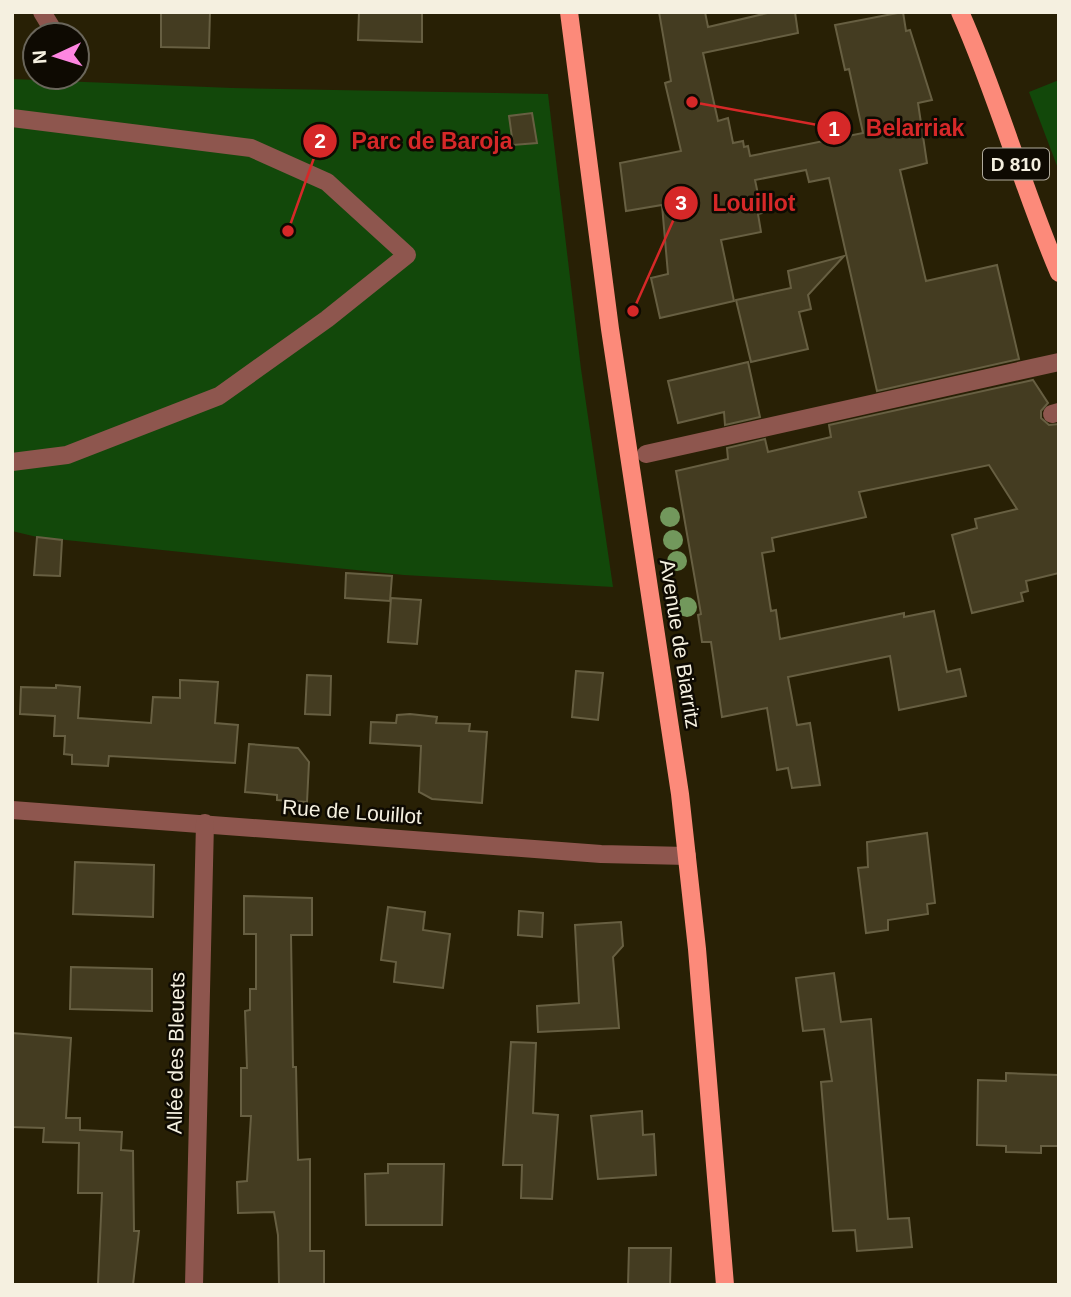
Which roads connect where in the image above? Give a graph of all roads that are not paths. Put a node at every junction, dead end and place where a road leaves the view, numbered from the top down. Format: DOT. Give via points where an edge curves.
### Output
graph roads {
  1 [pos="569,12"];
  2 [pos="960,12"];
  3 [pos="12,118"];
  4 [pos="1059,273"];
  5 [pos="1059,362"];
  6 [pos="646,454"];
  7 [pos="12,462"];
  8 [pos="12,810"];
  9 [pos="205,823"];
  10 [pos="687,856"];
  11 [pos="194,1285"];
  12 [pos="725,1285"];
  1 -- 10 [label="main road, Avenue de Biarritz"];
  2 -- 4 [label="main road, D 810"];
  3 -- 7 [label="street" via="251,148 327,182 407,255 219,396 67,454"];
  5 -- 6 [label="street"];
  8 -- 9 [label="street, Rue de Louillot"];
  9 -- 10 [label="street, Rue de Louillot" via="601,854"];
  9 -- 11 [label="street, Allée des Bleuets"];
  10 -- 12 [label="main road, Avenue de Biarritz"];
}
